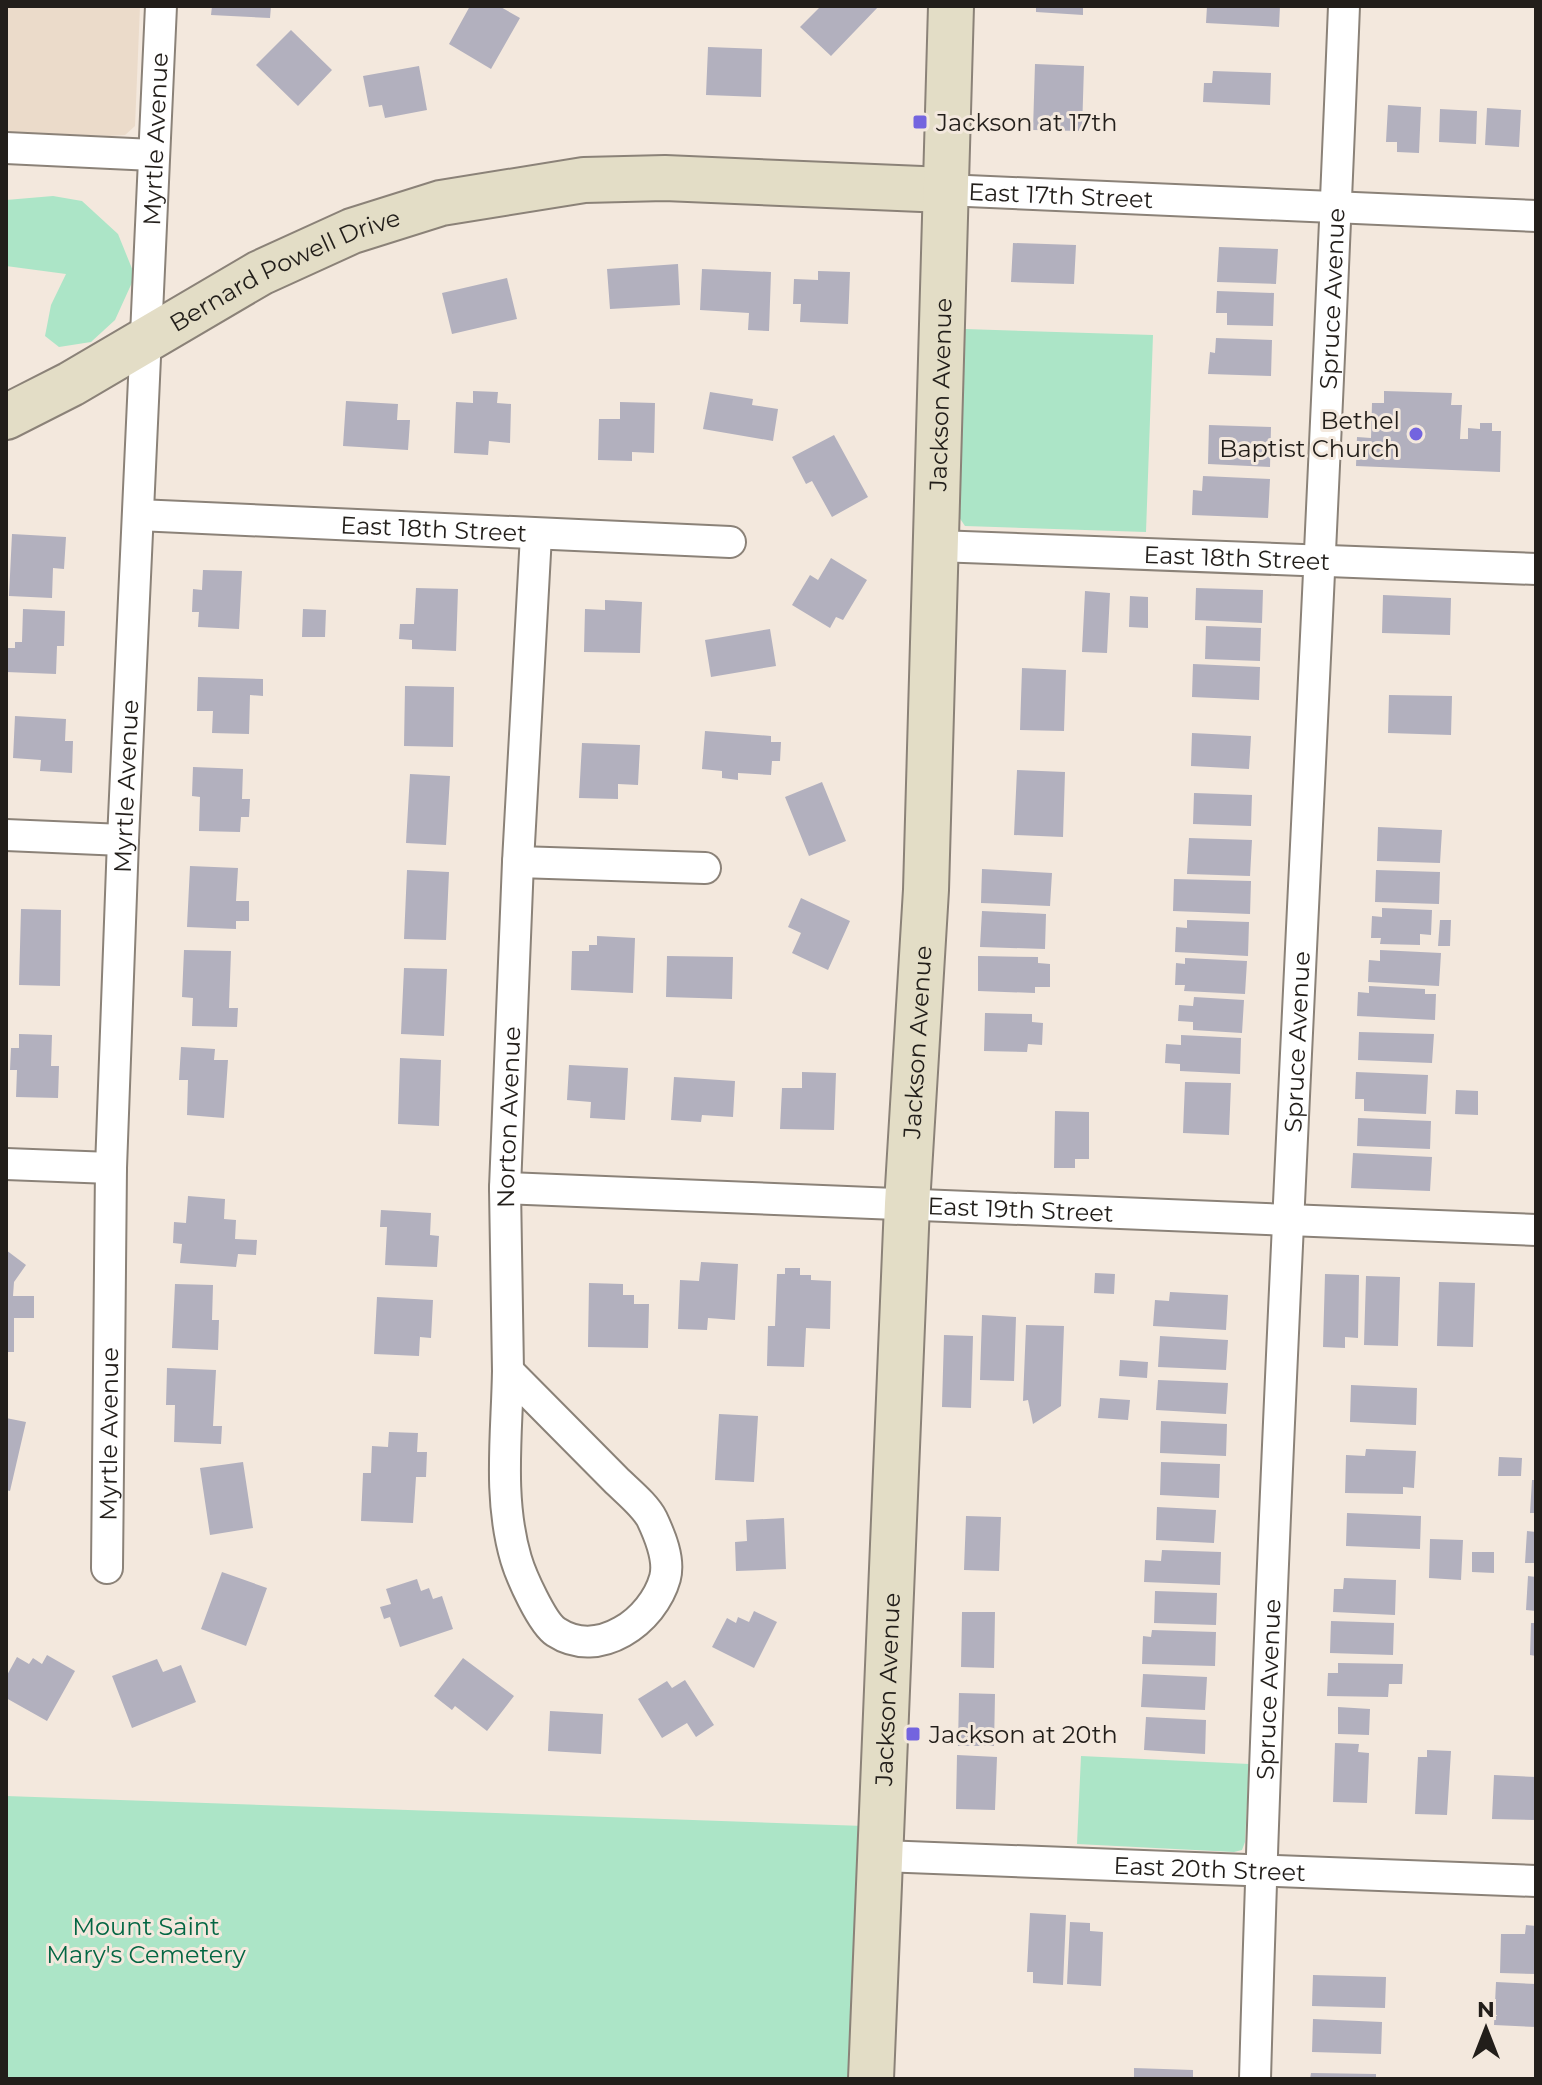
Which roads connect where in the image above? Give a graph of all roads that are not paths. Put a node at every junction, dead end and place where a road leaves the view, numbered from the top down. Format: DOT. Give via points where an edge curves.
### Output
graph roads {
  1 [pos="161,6"];
  2 [pos="951,6"];
  3 [pos="1344,6"];
  4 [pos="6,148"];
  5 [pos="153,155"];
  6 [pos="584,180"];
  7 [pos="945,190"];
  8 [pos="1336,207"];
  9 [pos="1536,216"];
  10 [pos="144,341"];
  11 [pos="6,417"];
  12 [pos="138,515"];
  13 [pos="536,535"];
  14 [pos="730,542"];
  15 [pos="937,546"];
  16 [pos="1318,560"];
  17 [pos="1536,569"];
  18 [pos="6,835"];
  19 [pos="123,840"];
  20 [pos="518,862"];
  21 [pos="705,868"];
  22 [pos="6,1164"];
  23 [pos="111,1168"];
  24 [pos="505,1188"];
  25 [pos="907,1204"];
  26 [pos="1288,1220"];
  27 [pos="1536,1230"];
  28 [pos="508,1371"];
  29 [pos="107,1568"];
  30 [pos="882,1856"];
  31 [pos="1261,1870"];
  32 [pos="1536,1881"];
  33 [pos="871,2079"];
  34 [pos="1255,2079"];
  1 -- 5 [label="street, Myrtle Avenue"];
  2 -- 7 [label="street, Jackson Avenue"];
  3 -- 8 [label="street, Spruce Avenue"];
  4 -- 5 [label="street"];
  5 -- 10 [label="street, Myrtle Avenue"];
  6 -- 7 [label="street, East 17th Street" via="665,178"];
  6 -- 10 [label="street, Bernard Powell Drive" via="441,203 352,231 260,273"];
  7 -- 8 [label="street, East 17th Street"];
  7 -- 15 [label="street, Jackson Avenue"];
  8 -- 9 [label="street, East 17th Street"];
  8 -- 16 [label="street, Spruce Avenue"];
  10 -- 11 [label="street, Bernard Powell Drive"];
  10 -- 12 [label="street, Myrtle Avenue"];
  12 -- 13 [label="street, East 18th Street"];
  12 -- 19 [label="street, Myrtle Avenue"];
  13 -- 14 [label="street, East 18th Street"];
  13 -- 20 [label="street, Norton Avenue"];
  15 -- 16 [label="street, East 18th Street"];
  15 -- 25 [label="street, Jackson Avenue" via="926,890"];
  16 -- 17 [label="street, East 18th Street"];
  16 -- 26 [label="street, Spruce Avenue"];
  18 -- 19 [label="street"];
  19 -- 23 [label="street, Myrtle Avenue"];
  20 -- 21 [label="street"];
  20 -- 24 [label="street, Norton Avenue"];
  22 -- 23 [label="street"];
  23 -- 29 [label="street, Myrtle Avenue"];
  24 -- 25 [label="street, East 19th Street"];
  24 -- 28 [label="street, Norton Avenue"];
  25 -- 26 [label="street, East 19th Street"];
  25 -- 30 [label="street, Jackson Avenue"];
  26 -- 27 [label="street, East 19th Street"];
  26 -- 31 [label="street, Spruce Avenue"];
  28 -- 28 [label="street, Norton Avenue" via="505,1511 516,1561 554,1631 573,1641 620,1635 641,1619 665,1576 665,1552 651,1516"];
  30 -- 31 [label="street, East 20th Street"];
  30 -- 33 [label="street, Jackson Avenue"];
  31 -- 32 [label="street, East 20th Street"];
  31 -- 34 [label="street, Spruce Avenue"];
}
